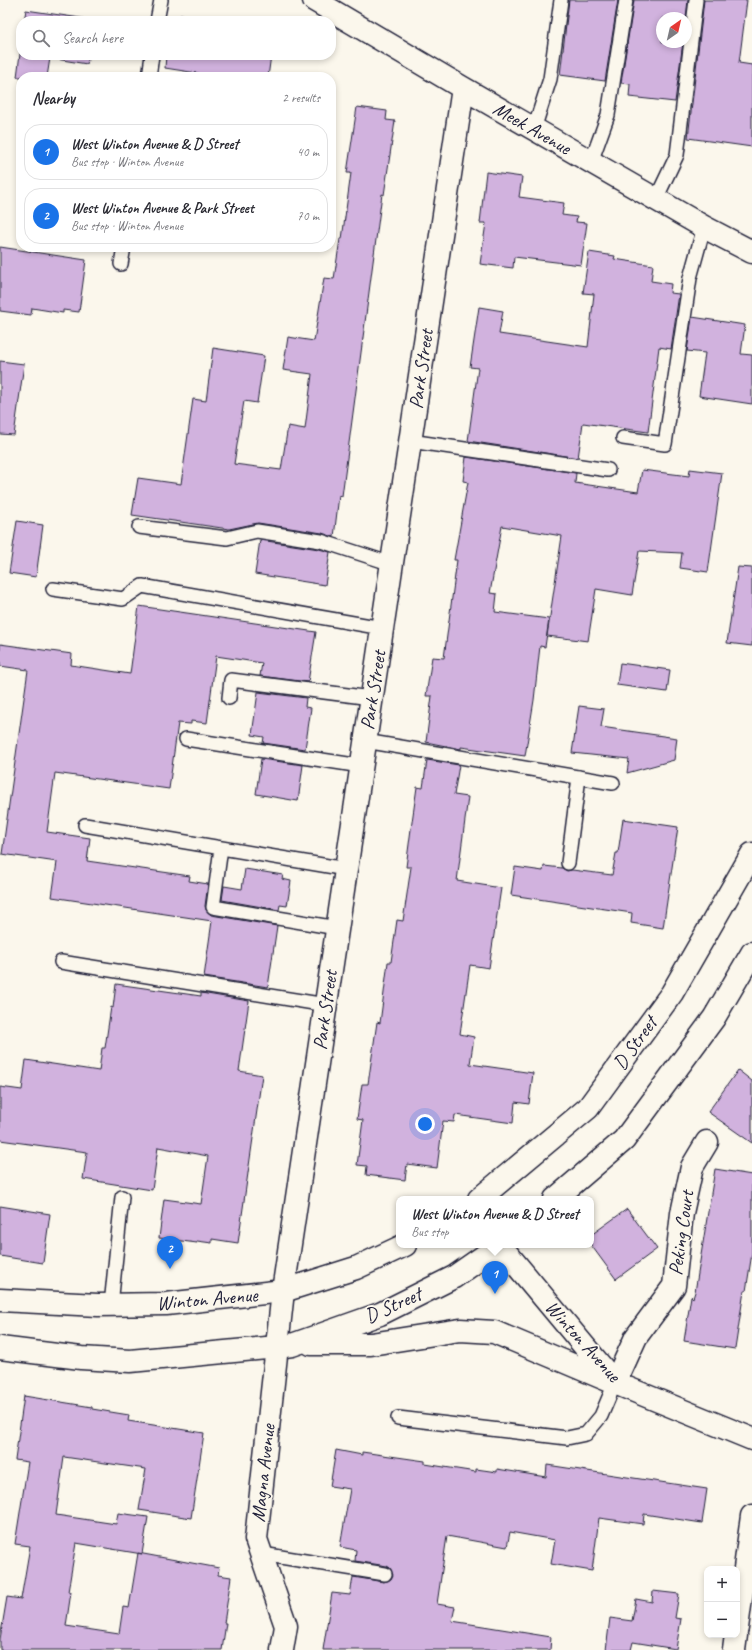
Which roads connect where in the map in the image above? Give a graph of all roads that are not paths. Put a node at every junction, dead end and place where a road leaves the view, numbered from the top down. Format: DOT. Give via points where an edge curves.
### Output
graph roads {
  1 [pos="161,0"];
  2 [pos="314,0"];
  3 [pos="561,0"];
  4 [pos="626,0"];
  5 [pos="696,0"];
  6 [pos="158,16"];
  7 [pos="151,60"];
  8 [pos="150,72"];
  9 [pos="463,88"];
  10 [pos="534,129"];
  11 [pos="591,162"];
  12 [pos="656,199"];
  13 [pos="704,227"];
  14 [pos="123,252"];
  15 [pos="752,252"];
  16 [pos="121,264"];
  17 [pos="623,438"];
  18 [pos="410,441"];
  19 [pos="608,470"];
  20 [pos="139,527"];
  21 [pos="392,564"];
  22 [pos="53,589"];
  23 [pos="382,628"];
  24 [pos="229,698"];
  25 [pos="371,698"];
  26 [pos="186,739"];
  27 [pos="365,741"];
  28 [pos="361,766"];
  29 [pos="579,777"];
  30 [pos="614,783"];
  31 [pos="85,824"];
  32 [pos="221,848"];
  33 [pos="752,854"];
  34 [pos="568,862"];
  35 [pos="346,868"];
  36 [pos="337,928"];
  37 [pos="752,953"];
  38 [pos="61,962"];
  39 [pos="326,1005"];
  40 [pos="707,1142"];
  41 [pos="483,1196"];
  42 [pos="559,1196"];
  43 [pos="122,1197"];
  44 [pos="399,1248"];
  45 [pos="496,1248"];
  46 [pos="502,1248"];
  47 [pos="283,1292"];
  48 [pos="0,1300"];
  49 [pos="111,1305"];
  50 [pos="284,1346"];
  51 [pos="0,1348"];
  52 [pos="615,1383"];
  53 [pos="398,1418"];
  54 [pos="752,1439"];
  55 [pos="752,1516"];
  56 [pos="262,1554"];
  57 [pos="385,1574"];
  58 [pos="740,1606"];
  59 [pos="736,1638"];
  60 [pos="282,1650"];
  61 [pos="734,1650"];
  1 -- 6 [label="lane"];
  2 -- 9 [label="street, Meek Avenue"];
  3 -- 10 [label="lane" via="550,80"];
  4 -- 11 [label="lane" via="608,115"];
  5 -- 12 [label="lane" via="677,155"];
  7 -- 8 [label="lane"];
  9 -- 10 [label="street, Meek Avenue"];
  9 -- 18 [label="street, Park Street"];
  10 -- 11 [label="street, Meek Avenue"];
  11 -- 12 [label="street, Meek Avenue"];
  12 -- 13 [label="street, Meek Avenue"];
  13 -- 15 [label="street, Meek Avenue"];
  13 -- 17 [label="lane" via="690,278 665,444"];
  14 -- 16 [label="lane"];
  18 -- 19 [label="lane"];
  18 -- 21 [label="street, Park Street"];
  20 -- 21 [label="lane" via="227,538 257,531 321,541"];
  21 -- 23 [label="street, Park Street"];
  22 -- 23 [label="lane" via="123,599 142,586"];
  23 -- 25 [label="street, Park Street"];
  24 -- 25 [label="lane" via="231,680"];
  25 -- 27 [label="street, Park Street"];
  26 -- 28 [label="lane"];
  27 -- 28 [label="street, Park Street"];
  27 -- 29 [label="lane"];
  28 -- 35 [label="street, Park Street"];
  29 -- 30 [label="lane"];
  29 -- 34 [label="lane"];
  31 -- 32 [label="lane"];
  32 -- 35 [label="lane"];
  32 -- 36 [label="lane" via="213,907"];
  33 -- 41 [label="street, D Street" via="672,993 588,1108"];
  35 -- 36 [label="street, Park Street"];
  36 -- 39 [label="street, Park Street"];
  37 -- 42 [label="street" via="714,1018 624,1140"];
  38 -- 39 [label="lane"];
  39 -- 47 [label="street, Park Street"];
  40 -- 52 [label="street, Peking Court" via="692,1167 682,1213 674,1286 636,1337"];
  43 -- 49 [label="lane"];
  44 -- 47 [label="street, Winton Avenue" via="356,1268"];
  45 -- 50 [label="street, D Street" via="454,1277 380,1314"];
  46 -- 52 [label="street, Winton Avenue"];
  47 -- 49 [label="street, Winton Avenue" via="166,1304"];
  47 -- 50 [label="street, Magna Avenue"];
  48 -- 49 [label="street, Winton Avenue"];
  50 -- 51 [label="street" via="130,1361"];
  50 -- 52 [label="street" via="371,1344 460,1330 494,1332"];
  50 -- 56 [label="street, Magna Avenue" via="256,1539"];
  52 -- 53 [label="lane" via="601,1416 586,1434 567,1438"];
  52 -- 54 [label="street, Winton Avenue"];
  55 -- 58 [label="street"];
  56 -- 57 [label="lane"];
  56 -- 60 [label="street, Magna Avenue" via="286,1626"];
  59 -- 61 [label="street"];
}
